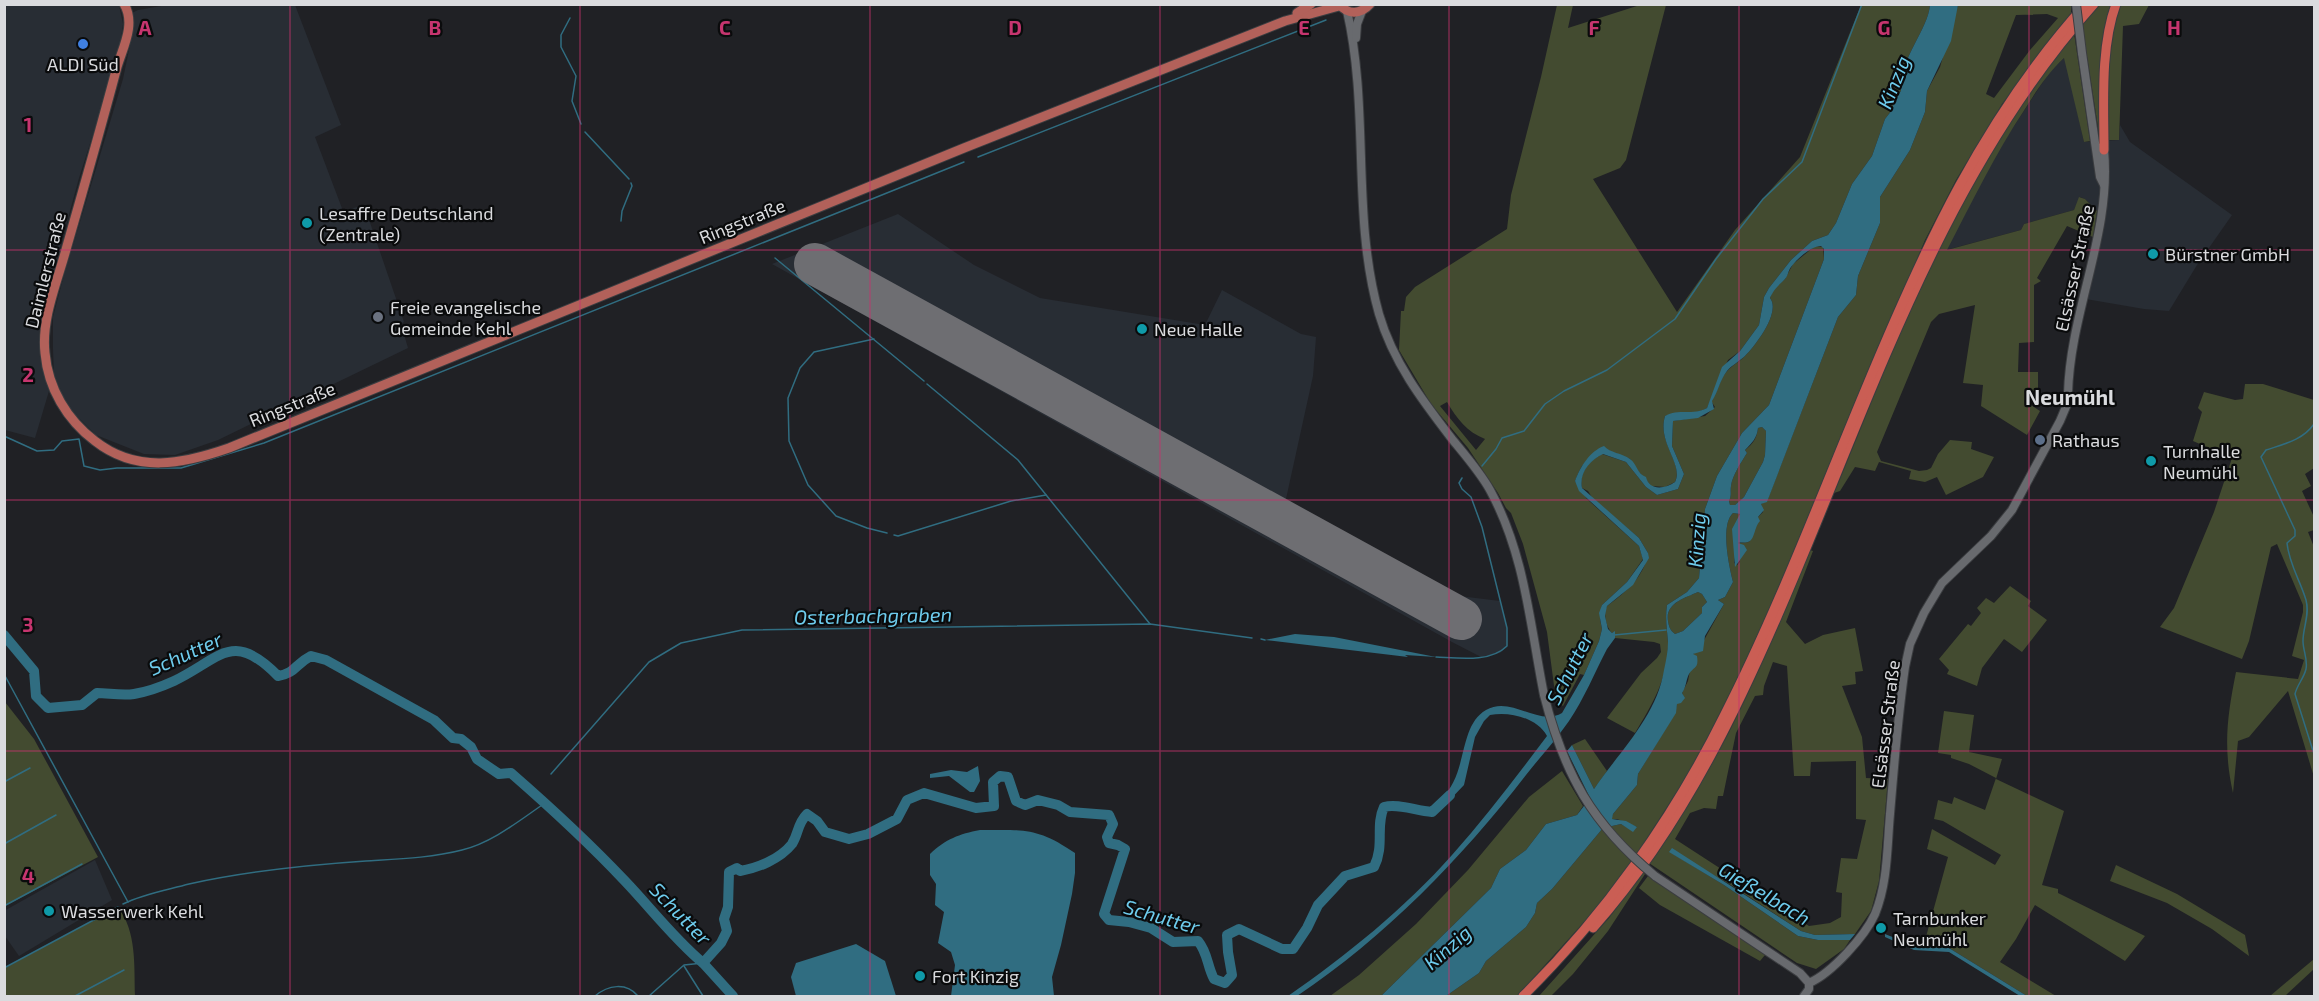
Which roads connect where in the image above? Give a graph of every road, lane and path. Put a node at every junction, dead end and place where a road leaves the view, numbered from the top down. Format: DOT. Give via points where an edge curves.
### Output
graph roads {
  1 [pos="122,4"];
  2 [pos="1311,4"];
  3 [pos="1370,4"];
  4 [pos="2076,4"];
  5 [pos="2086,4"];
  6 [pos="2094,4"];
  7 [pos="2116,4"];
  8 [pos="1342,7"];
  9 [pos="1362,11"];
  10 [pos="1285,21"];
  11 [pos="1355,45"];
  12 [pos="2100,148"];
  13 [pos="212,454"];
  14 [pos="1809,983"];
  15 [pos="1523,996"];
  16 [pos="1532,996"];
  17 [pos="1804,996"];
  1 -- 13 [label="main road, Daimlerstraße" via="124,44 47,318 47,367 68,415 100,445 128,458 159,464"];
  2 -- 10 [label="main road, Ringstraße"];
  3 -- 9 [label="main road"];
  4 -- 12 [label="street, Elsässer Straße, bridge"];
  5 -- 15 [label="highway" via="2023,81 1980,146 1941,217 1762,636 1702,759 1634,866 1598,913"];
  6 -- 16 [label="highway" via="2031,82 1963,194 1905,314 1763,652 1708,762 1640,868"];
  7 -- 12 [label="highway" via="2107,42"];
  8 -- 9 [label="main road, Ringstraße"];
  8 -- 10 [label="main road, Ringstraße"];
  8 -- 11 [label="street"];
  9 -- 11 [label="street"];
  10 -- 13 [label="main road, Ringstraße"];
  11 -- 14 [label="street, bridge" via="1365,242 1379,314 1390,346 1410,383 1488,487 1504,517 1525,585 1544,695 1559,748 1578,789 1611,834 1655,876 1800,973"];
  12 -- 14 [label="street, Elsässer Straße" via="2106,176 2101,225 2073,349 2068,398 2060,421 2013,510 1942,583 1924,612 1905,667 1880,899 1866,929 1853,945"];
  14 -- 17 [label="street"];
}
